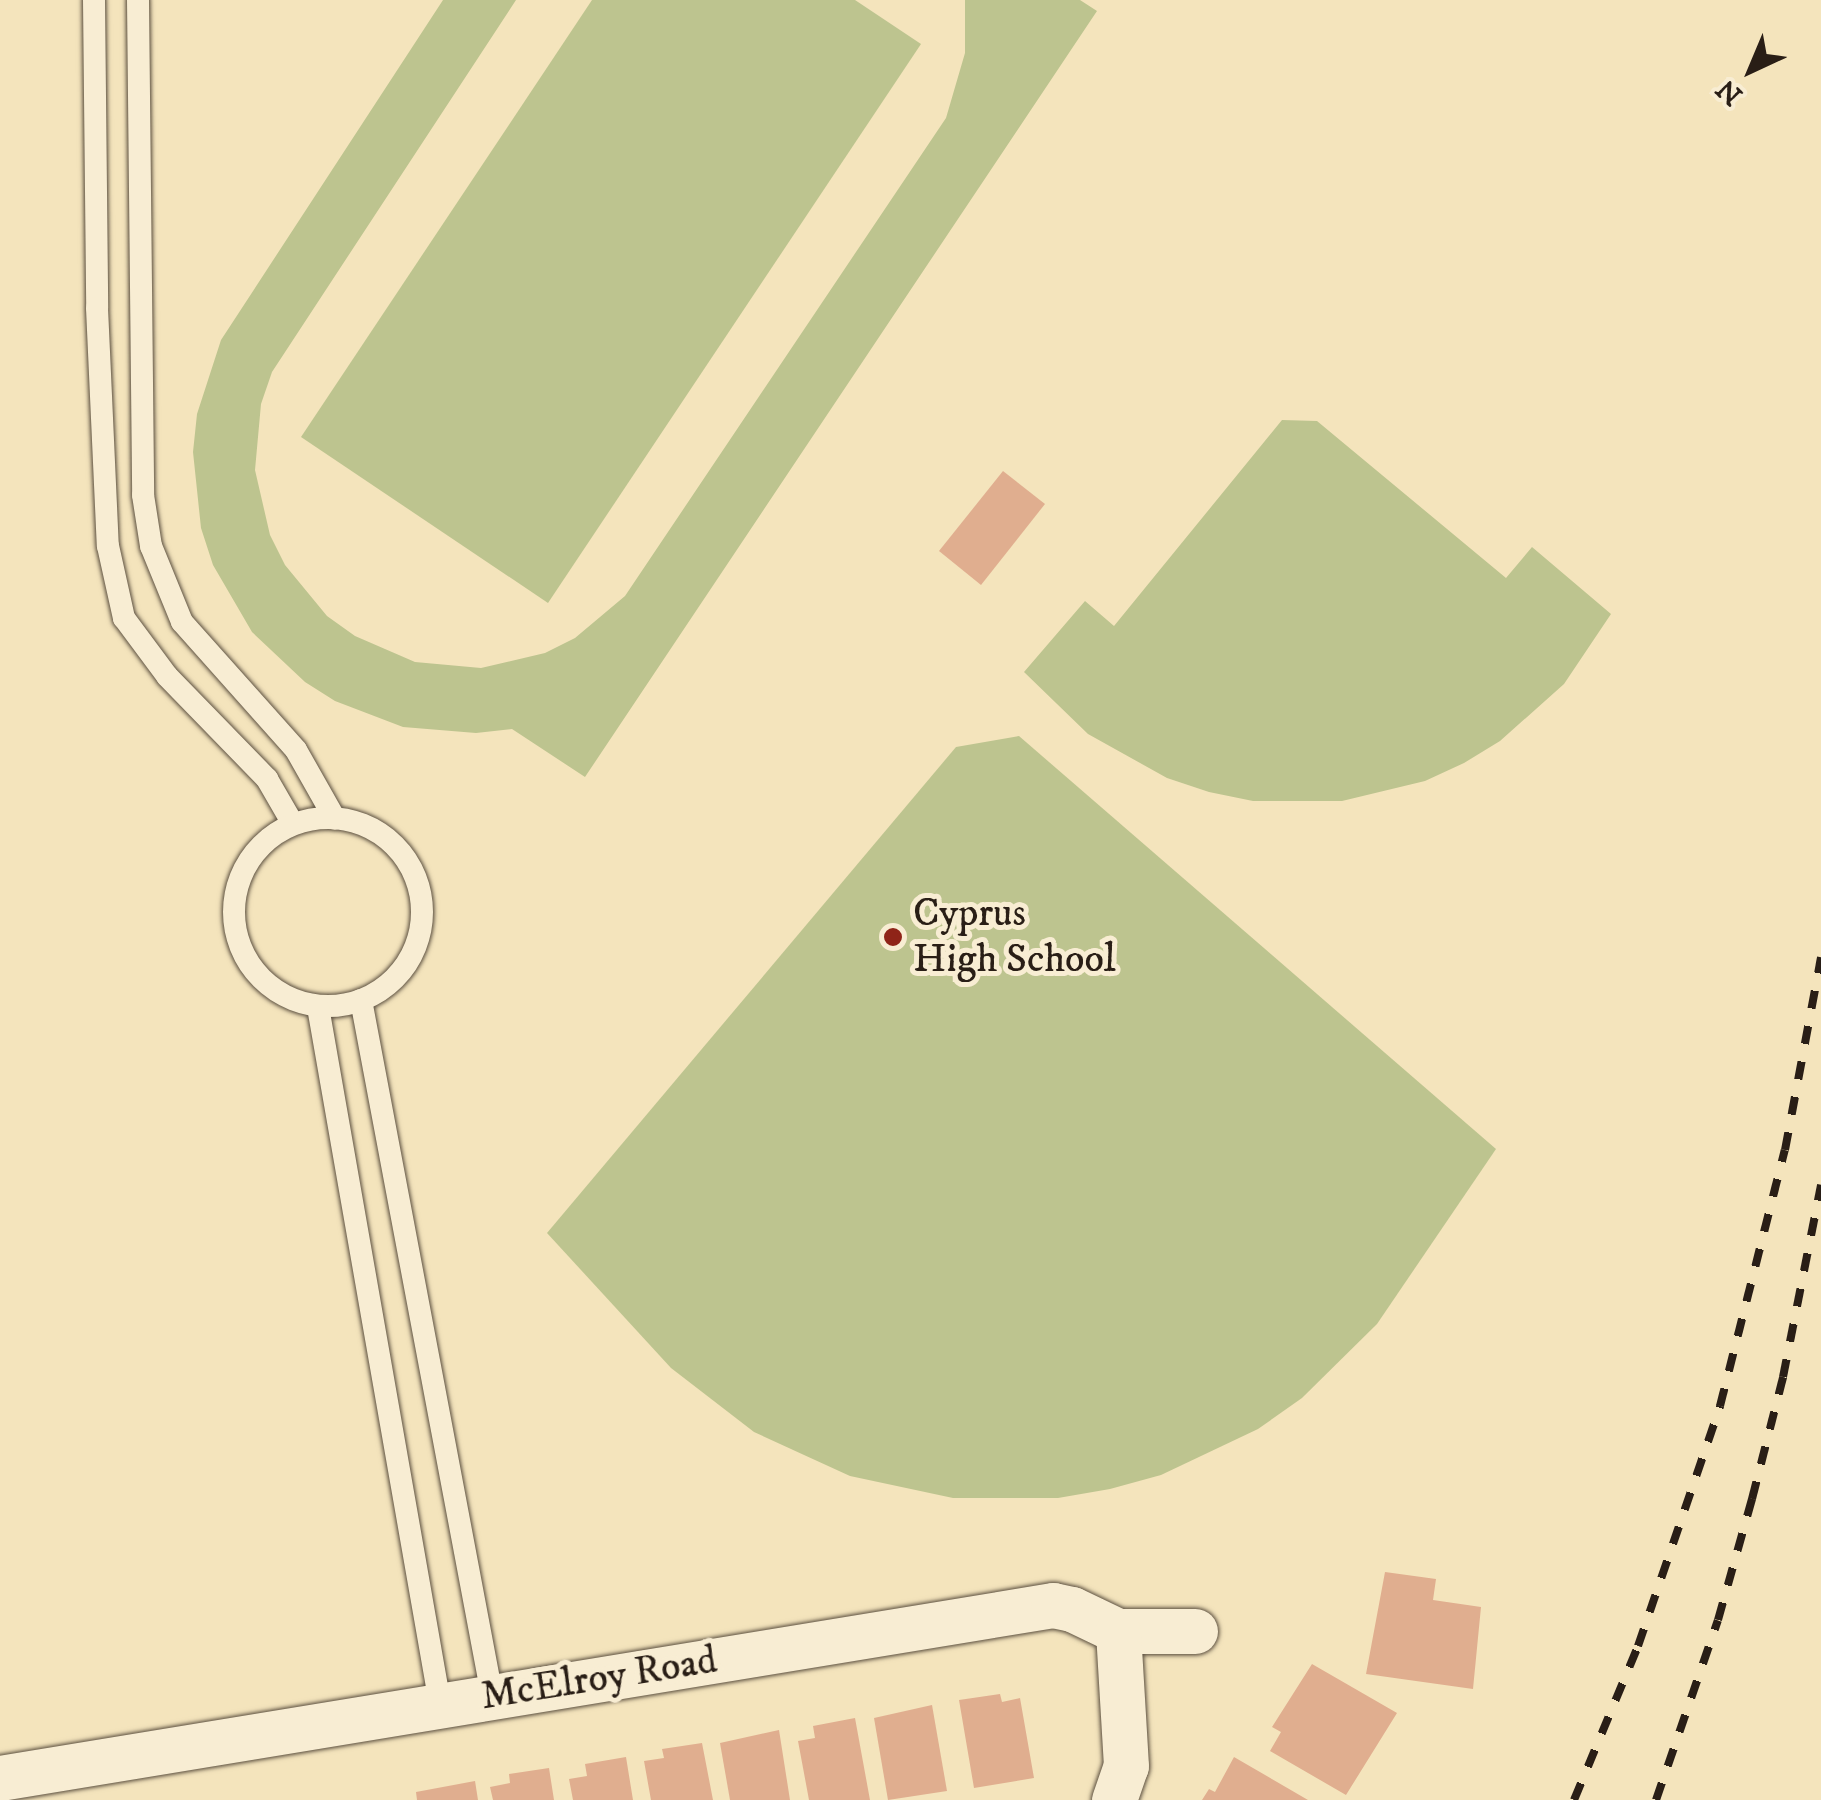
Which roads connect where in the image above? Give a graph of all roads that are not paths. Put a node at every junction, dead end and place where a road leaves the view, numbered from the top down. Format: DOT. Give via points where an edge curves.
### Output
graph roads {
  1 [pos="94,0"];
  2 [pos="138,0"];
  3 [pos="336,819"];
  4 [pos="293,824"];
  5 [pos="361,1000"];
  6 [pos="318,1007"];
  7 [pos="1195,1631"];
  8 [pos="1118,1632"];
  9 [pos="492,1695"];
  10 [pos="440,1704"];
  11 [pos="0,1778"];
  12 [pos="1114,1800"];
  1 -- 4 [label="lane" via="108,546 124,618 168,676 267,779"];
  2 -- 3 [label="lane" via="142,496 151,546 182,622 296,750"];
  3 -- 4 [label="lane"];
  3 -- 5 [label="lane" via="383,835 419,885 423,916 417,946 402,973"];
  4 -- 6 [label="lane" via="266,840 246,864 234,922 242,954 261,980 287,998"];
  5 -- 6 [label="lane"];
  5 -- 9 [label="lane"];
  6 -- 10 [label="lane"];
  7 -- 8 [label="street, McElroy Road"];
  8 -- 9 [label="street, McElroy Road" via="1053,1605"];
  8 -- 12 [label="street" via="1126,1766"];
  9 -- 10 [label="street, McElroy Road"];
  10 -- 11 [label="street, McElroy Road"];
}
